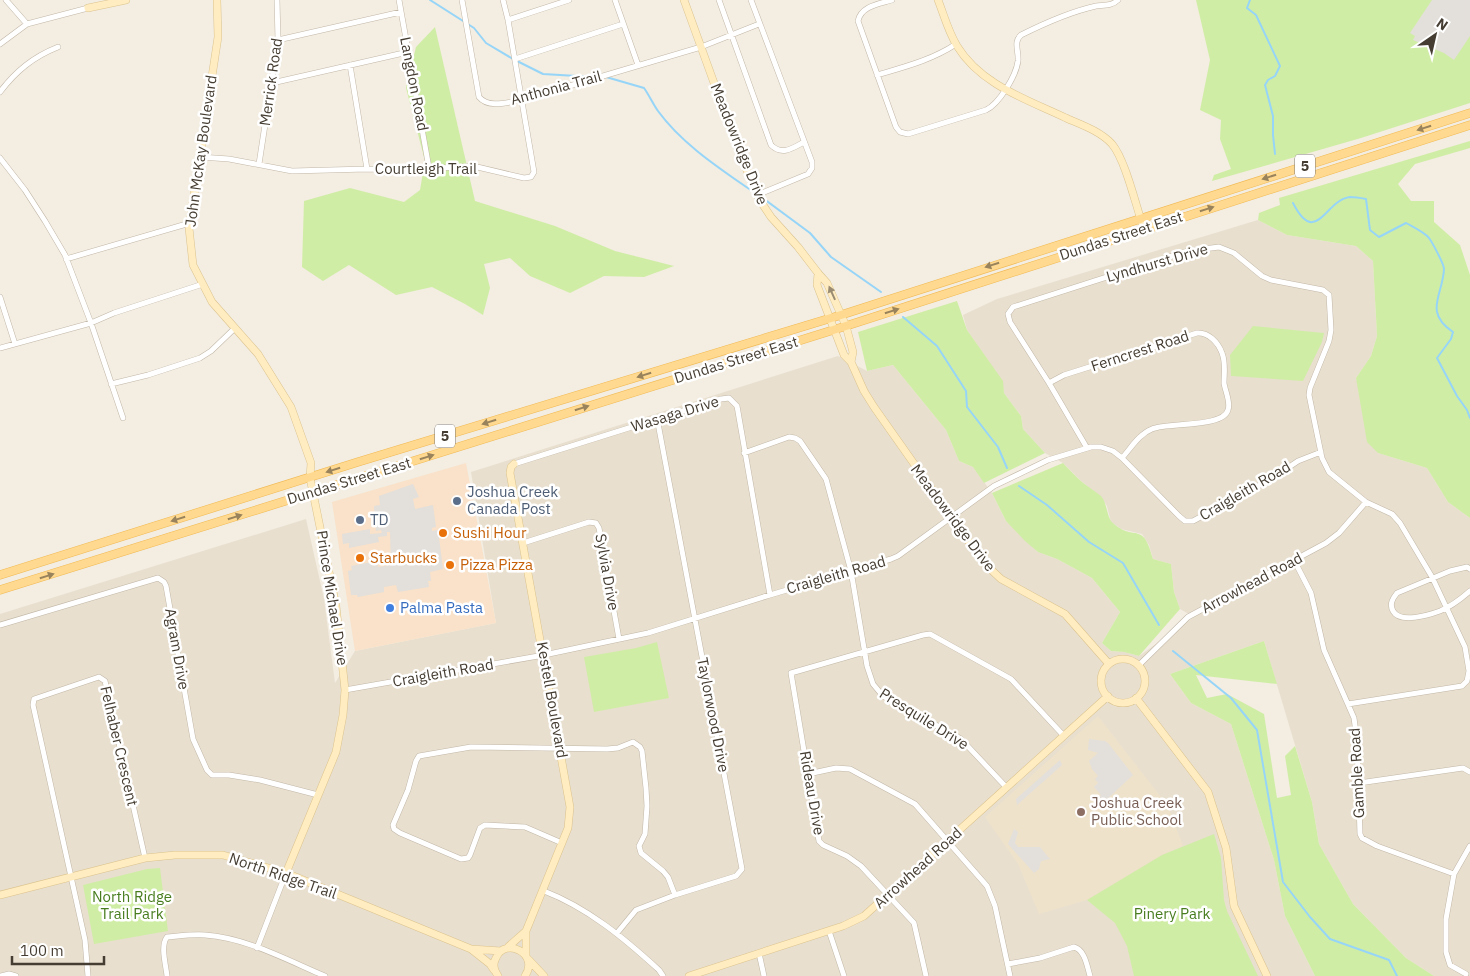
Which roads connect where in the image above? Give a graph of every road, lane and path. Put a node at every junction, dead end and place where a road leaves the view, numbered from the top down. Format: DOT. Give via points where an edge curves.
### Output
graph roads {
  1 [pos="6,0"];
  2 [pos="126,0"];
  3 [pos="217,0"];
  4 [pos="277,0"];
  5 [pos="399,0"];
  6 [pos="462,0"];
  7 [pos="503,0"];
  8 [pos="569,0"];
  9 [pos="615,0"];
  10 [pos="684,0"];
  11 [pos="719,0"];
  12 [pos="751,0"];
  13 [pos="892,0"];
  14 [pos="938,0"];
  15 [pos="1118,0"];
  16 [pos="0,5"];
  17 [pos="88,8"];
  18 [pos="401,12"];
  19 [pos="508,20"];
  20 [pos="27,24"];
  21 [pos="624,24"];
  22 [pos="759,24"];
  23 [pos="732,35"];
  24 [pos="278,40"];
  25 [pos="0,44"];
  26 [pos="956,44"];
  27 [pos="58,47"];
  28 [pos="701,47"];
  29 [pos="408,52"];
  30 [pos="515,59"];
  31 [pos="638,65"];
  32 [pos="350,66"];
  33 [pos="877,75"];
  34 [pos="272,83"];
  35 [pos="1,90"];
  36 [pos="1004,90"];
  37 [pos="522,100"];
  38 [pos="1470,113"];
  39 [pos="1470,125"];
  40 [pos="804,142"];
  41 [pos="200,157"];
  42 [pos="0,158"];
  43 [pos="259,164"];
  44 [pos="429,168"];
  45 [pos="367,169"];
  46 [pos="757,195"];
  47 [pos="1140,218"];
  48 [pos="190,223"];
  49 [pos="1144,229"];
  50 [pos="66,260"];
  51 [pos="818,273"];
  52 [pos="203,284"];
  53 [pos="0,297"];
  54 [pos="841,314"];
  55 [pos="830,318"];
  56 [pos="91,323"];
  57 [pos="846,326"];
  58 [pos="235,328"];
  59 [pos="835,329"];
  60 [pos="15,344"];
  61 [pos="0,348"];
  62 [pos="851,362"];
  63 [pos="1049,383"];
  64 [pos="111,384"];
  65 [pos="123,418"];
  66 [pos="658,418"];
  67 [pos="1087,448"];
  68 [pos="1320,452"];
  69 [pos="744,453"];
  70 [pos="1122,458"];
  71 [pos="514,464"];
  72 [pos="310,478"];
  73 [pos="314,492"];
  74 [pos="1366,502"];
  75 [pos="951,517"];
  76 [pos="523,543"];
  77 [pos="1294,560"];
  78 [pos="1470,569"];
  79 [pos="851,571"];
  80 [pos="0,575"];
  81 [pos="1432,578"];
  82 [pos="0,590"];
  83 [pos="1470,591"];
  84 [pos="770,595"];
  85 [pos="1446,607"];
  86 [pos="695,619"];
  87 [pos="0,625"];
  88 [pos="619,639"];
  89 [pos="865,652"];
  90 [pos="544,655"];
  91 [pos="1110,664"];
  92 [pos="1139,665"];
  93 [pos="345,690"];
  94 [pos="1108,696"];
  95 [pos="1136,698"];
  96 [pos="1348,704"];
  97 [pos="1064,736"];
  98 [pos="561,747"];
  99 [pos="1470,772"];
  100 [pos="808,774"];
  101 [pos="1358,783"];
  102 [pos="1007,788"];
  103 [pos="318,795"];
  104 [pos="948,841"];
  105 [pos="562,843"];
  106 [pos="1470,846"];
  107 [pos="145,858"];
  108 [pos="286,874"];
  109 [pos="1454,874"];
  110 [pos="70,877"];
  111 [pos="544,891"];
  112 [pos="889,894"];
  113 [pos="0,895"];
  114 [pos="675,895"];
  115 [pos="526,931"];
  116 [pos="829,931"];
  117 [pos="617,933"];
  118 [pos="256,948"];
  119 [pos="471,949"];
  120 [pos="504,949"];
  121 [pos="759,954"];
  122 [pos="527,956"];
  123 [pos="1008,964"];
  124 [pos="496,974"];
  125 [pos="1466,974"];
  126 [pos="1,976"];
  127 [pos="16,976"];
  128 [pos="88,976"];
  129 [pos="168,976"];
  130 [pos="326,976"];
  131 [pos="525,976"];
  132 [pos="544,976"];
  133 [pos="663,976"];
  134 [pos="689,976"];
  135 [pos="764,976"];
  136 [pos="844,976"];
  137 [pos="926,976"];
  138 [pos="1010,976"];
  139 [pos="1090,976"];
  140 [pos="1267,976"];
  1 -- 16 [label="street"];
  1 -- 20 [label="street"];
  2 -- 17 [label="street"];
  3 -- 41 [label="street, John McKay Boulevard" via="218,37"];
  4 -- 24 [label="street, Merrick Road"];
  5 -- 18 [label="street, Langdon Road"];
  6 -- 37 [label="street, Anthonia Trail" via="479,97 483,102 492,104"];
  7 -- 19 [label="street, Courtleigh Trail"];
  8 -- 19 [label="street"];
  9 -- 21 [label="street"];
  10 -- 28 [label="street, Meadowridge Drive"];
  11 -- 23 [label="street"];
  12 -- 22 [label="street"];
  13 -- 33 [label="street" via="864,10 859,19"];
  14 -- 26 [label="street"];
  15 -- 36 [label="street" via="1114,4 1070,13 1021,35 1016,42 1017,66"];
  17 -- 20 [label="street"];
  18 -- 24 [label="street"];
  18 -- 29 [label="street, Langdon Road"];
  19 -- 30 [label="street, Courtleigh Trail"];
  20 -- 25 [label="street"];
  21 -- 30 [label="street"];
  21 -- 31 [label="street"];
  22 -- 23 [label="street, Anthonia Trail"];
  22 -- 40 [label="street"];
  23 -- 28 [label="street, Anthonia Trail"];
  23 -- 40 [label="street" via="771,145 786,151"];
  24 -- 34 [label="street, Merrick Road"];
  26 -- 33 [label="street" via="925,60"];
  26 -- 36 [label="street" via="977,70"];
  27 -- 35 [label="street" via="42,53 17,71"];
  28 -- 31 [label="street, Anthonia Trail"];
  28 -- 46 [label="street, Meadowridge Drive"];
  29 -- 32 [label="street"];
  29 -- 44 [label="street, Langdon Road"];
  30 -- 37 [label="street, Courtleigh Trail"];
  31 -- 37 [label="street, Anthonia Trail"];
  32 -- 34 [label="street"];
  32 -- 45 [label="street"];
  33 -- 36 [label="street" via="896,127 906,134 986,110 996,103"];
  34 -- 43 [label="street, Merrick Road"];
  36 -- 47 [label="street" via="1106,138 1121,160"];
  37 -- 44 [label="street, Courtleigh Trail" via="534,172 531,177 473,166"];
  38 -- 47 [label="main road, Dundas Street East / 5, one-way"];
  49 -- 39 [label="main road, Dundas Street East / 5, one-way"];
  40 -- 46 [label="street" via="812,162 808,174"];
  41 -- 43 [label="street, Courtleigh Trail"];
  41 -- 48 [label="street, John McKay Boulevard"];
  42 -- 50 [label="street" via="25,190"];
  43 -- 45 [label="street, Courtleigh Trail" via="292,171"];
  44 -- 45 [label="street, Courtleigh Trail"];
  46 -- 51 [label="street, Meadowridge Drive" via="770,217"];
  47 -- 49 [label="street"];
  47 -- 54 [label="main road, Dundas Street East / 5, one-way"];
  48 -- 50 [label="street"];
  48 -- 52 [label="street, John McKay Boulevard" via="194,265"];
  57 -- 49 [label="main road, Dundas Street East / 5, one-way"];
  50 -- 56 [label="street"];
  54 -- 51 [label="street, Meadowridge Drive, one-way" via="827,283"];
  51 -- 55 [label="street, Meadowridge Drive" via="817,285"];
  52 -- 56 [label="street"];
  52 -- 58 [label="street, John McKay Boulevard" via="212,302"];
  53 -- 60 [label="street"];
  54 -- 55 [label="main road, Dundas Street East / 5"];
  54 -- 57 [label="street, Meadowridge Drive"];
  55 -- 59 [label="street, Meadowridge Drive"];
  55 -- 72 [label="main road, Dundas Street East / 5, one-way"];
  56 -- 60 [label="street"];
  56 -- 64 [label="street"];
  57 -- 59 [label="main road, Dundas Street East / 5"];
  57 -- 62 [label="street, Meadowridge Drive" via="853,352"];
  58 -- 64 [label="street" via="200,358"];
  58 -- 72 [label="street, John McKay Boulevard" via="258,354 291,407 311,463"];
  59 -- 62 [label="street, Meadowridge Drive" via="844,355"];
  73 -- 59 [label="main road, Dundas Street East / 5, one-way"];
  60 -- 61 [label="street"];
  62 -- 75 [label="street, Meadowridge Drive" via="874,407"];
  63 -- 67 [label="street, Lyndhurst Drive"];
  63 -- 68 [label="street, Lyndhurst Drive" via="1010,322 1008,314 1013,308 1188,251 1219,247 1234,253 1267,279 1323,290 1329,295 1330,340 1309,394"];
  63 -- 70 [label="street, Ferncrest Road" via="1064,375 1196,333 1207,335 1216,343 1224,359 1229,406 1226,414 1204,422 1152,428"];
  64 -- 65 [label="street"];
  66 -- 69 [label="street, Wasaga Drive" via="729,398 737,406"];
  66 -- 71 [label="street, Wasaga Drive"];
  66 -- 86 [label="street, Taylorwood Drive"];
  67 -- 70 [label="street, Craigleith Road" via="1101,447"];
  67 -- 75 [label="street, Craigleith Road" via="1048,460 994,486"];
  68 -- 70 [label="street, Craigleith Road" via="1298,461 1273,478 1190,522 1179,516"];
  68 -- 74 [label="street, Lyndhurst Drive" via="1329,472"];
  69 -- 79 [label="street, Presquile Drive" via="789,437 798,439 825,477"];
  69 -- 84 [label="street, Wasaga Drive"];
  71 -- 76 [label="street, Kestell Boulevard" via="510,473"];
  72 -- 73 [label="street, Prince Michael Drive"];
  72 -- 80 [label="main road, Dundas Street East / 5, one-way"];
  82 -- 73 [label="main road, Dundas Street East / 5, one-way"];
  73 -- 93 [label="street, Prince Michael Drive" via="336,606"];
  74 -- 77 [label="street, Arrowhead Road" via="1332,539"];
  74 -- 81 [label="street, Lyndhurst Drive" via="1392,514"];
  75 -- 79 [label="street, Craigleith Road" via="898,556"];
  75 -- 91 [label="street, Meadowridge Drive" via="991,572 1062,612"];
  76 -- 88 [label="street, Sylvia Drive" via="589,522 596,523"];
  76 -- 90 [label="street, Kestell Boulevard"];
  77 -- 92 [label="street, Arrowhead Road" via="1188,617"];
  77 -- 96 [label="street, Gamble Road" via="1311,593 1324,650"];
  78 -- 81 [label="street" via="1450,570"];
  79 -- 84 [label="street, Craigleith Road"];
  79 -- 89 [label="street, Presquile Drive"];
  81 -- 85 [label="street, Lyndhurst Drive"];
  81 -- 85 [label="street" via="1397,593 1392,610 1402,619"];
  83 -- 85 [label="street"];
  84 -- 86 [label="street, Craigleith Road"];
  85 -- 96 [label="street, Lyndhurst Drive" via="1465,648 1469,672 1462,686"];
  86 -- 88 [label="street, Craigleith Road"];
  86 -- 114 [label="street, Taylorwood Drive" via="742,869 736,876"];
  87 -- 103 [label="street, Agram Drive" via="161,579 166,586 193,739 207,770 212,775 260,780"];
  88 -- 90 [label="street, Craigleith Road"];
  89 -- 97 [label="street" via="930,634 1011,679"];
  89 -- 100 [label="street, Rideau Drive" via="791,673"];
  89 -- 102 [label="street, Presquile Drive" via="870,677 878,692 961,739"];
  90 -- 93 [label="street, Craigleith Road"];
  90 -- 98 [label="street, Kestell Boulevard"];
  91 -- 92 [label="street" via="1115,660 1128,659"];
  91 -- 94 [label="street" via="1105,669 1102,683"];
  92 -- 95 [label="street" via="1145,683"];
  93 -- 103 [label="street, Prince Michael Drive" via="336,752"];
  94 -- 95 [label="street" via="1119,702"];
  94 -- 97 [label="street, Arrowhead Road"];
  95 -- 140 [label="street" via="1208,792 1226,848 1234,906"];
  96 -- 101 [label="street, Gamble Road" via="1356,729"];
  97 -- 102 [label="street, Arrowhead Road"];
  98 -- 105 [label="street, Kestell Boulevard" via="570,807 568,828"];
  98 -- 105 [label="street" via="462,747 419,756 393,827 400,833 464,859 470,856 480,828 485,825 526,827"];
  98 -- 114 [label="street" via="607,749 634,742 640,747 647,806 640,853 668,877"];
  99 -- 101 [label="street" via="1463,768"];
  100 -- 104 [label="street" via="836,768 853,771 915,804"];
  100 -- 112 [label="street, Rideau Drive" via="819,841 861,866"];
  101 -- 109 [label="street, Gamble Road" via="1362,838"];
  102 -- 104 [label="street, Arrowhead Road"];
  103 -- 108 [label="street, Prince Michael Drive"];
  104 -- 112 [label="street, Arrowhead Road"];
  104 -- 123 [label="street" via="986,886 995,906"];
  105 -- 111 [label="street, Kestell Boulevard"];
  106 -- 109 [label="street"];
  107 -- 108 [label="street, North Ridge Trail" via="175,854 223,855"];
  107 -- 110 [label="street, North Ridge Trail"];
  107 -- 110 [label="street, Felhaber Crescent" via="106,684 99,677 38,697 33,702"];
  108 -- 118 [label="street"];
  108 -- 119 [label="street, North Ridge Trail"];
  109 -- 125 [label="street" via="1446,919 1446,952 1450,965"];
  110 -- 113 [label="street, North Ridge Trail"];
  110 -- 128 [label="street" via="85,940"];
  111 -- 115 [label="street, Kestell Boulevard"];
  111 -- 117 [label="street" via="582,909"];
  112 -- 116 [label="street, Arrowhead Road" via="857,920"];
  112 -- 137 [label="street, Rideau Drive" via="914,922"];
  114 -- 117 [label="street, Taylorwood Drive" via="636,910"];
  115 -- 120 [label="street, Kestell Boulevard"];
  115 -- 122 [label="street, Kestell Boulevard"];
  116 -- 121 [label="street, Arrowhead Road"];
  116 -- 136 [label="street"];
  117 -- 133 [label="street"];
  118 -- 129 [label="street" via="206,935 167,936 164,942"];
  118 -- 130 [label="street"];
  119 -- 120 [label="street, North Ridge Trail"];
  119 -- 124 [label="street, North Ridge Trail"];
  120 -- 122 [label="street" via="517,948"];
  120 -- 124 [label="street" via="495,959"];
  121 -- 134 [label="street, Arrowhead Road"];
  121 -- 135 [label="street"];
  122 -- 131 [label="street, Kestell Boulevard" via="529,967"];
  122 -- 132 [label="street"];
  123 -- 138 [label="street"];
  123 -- 139 [label="street" via="1074,947 1083,953"];
  126 -- 127 [label="street"];
}
